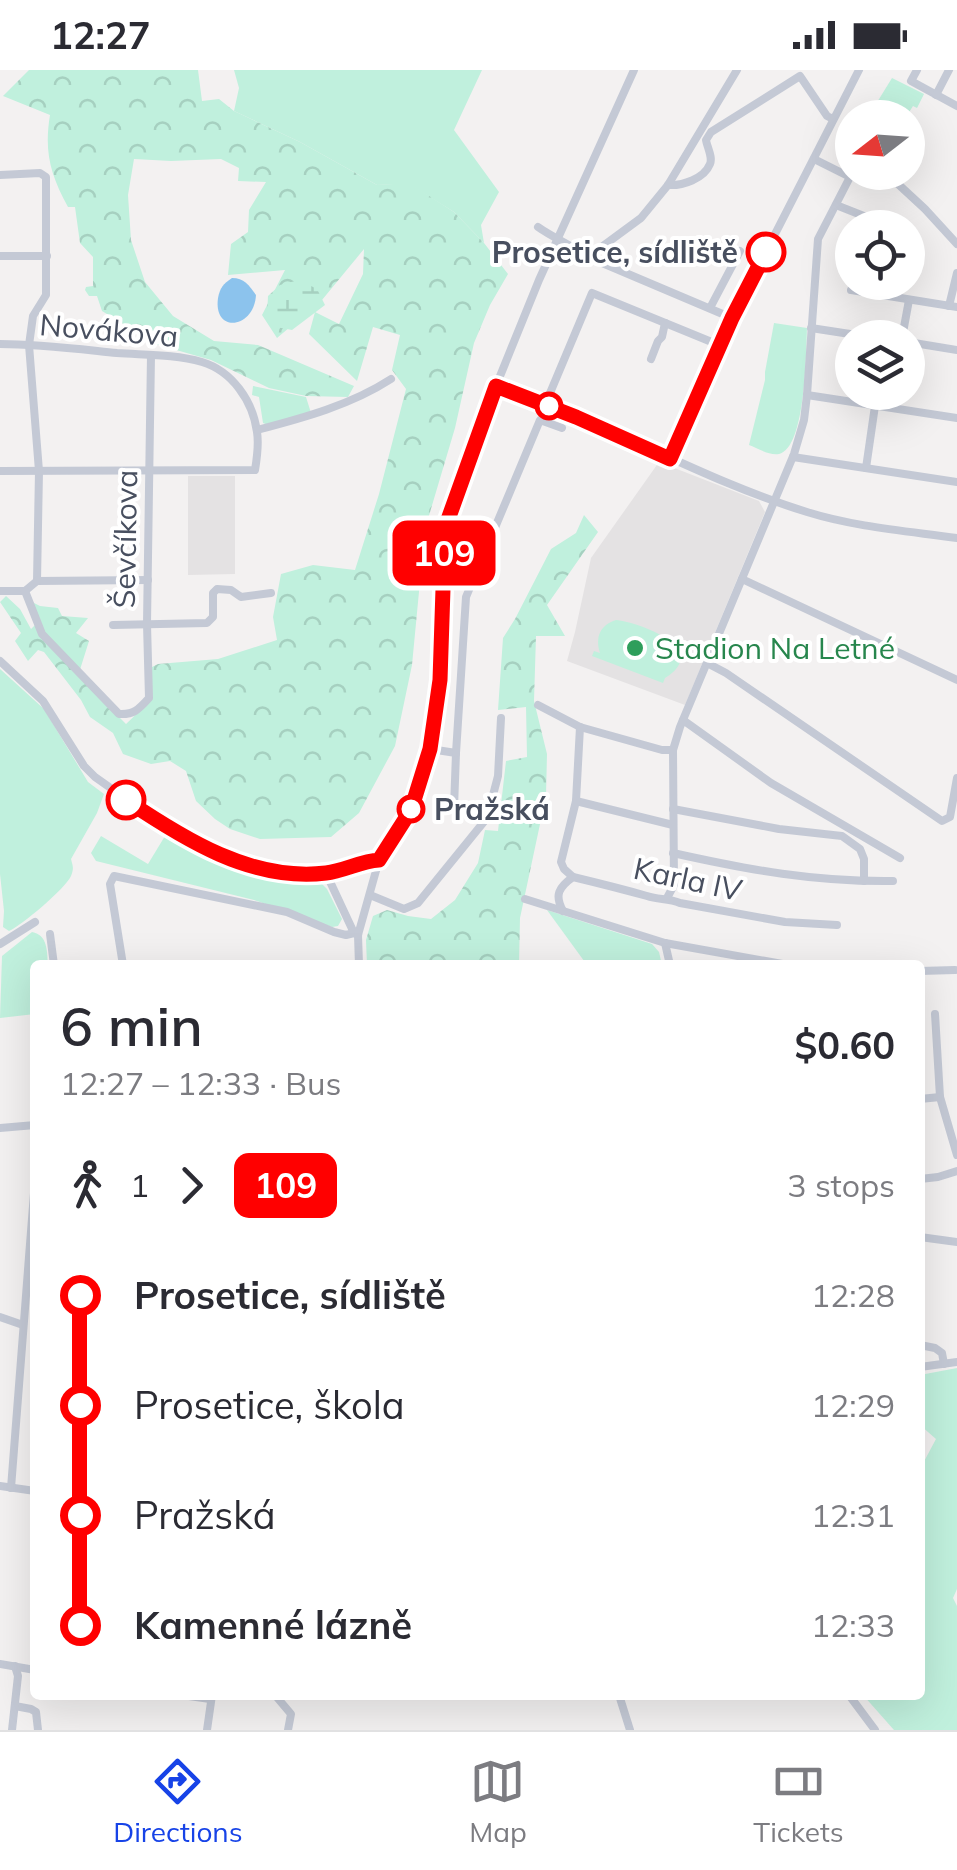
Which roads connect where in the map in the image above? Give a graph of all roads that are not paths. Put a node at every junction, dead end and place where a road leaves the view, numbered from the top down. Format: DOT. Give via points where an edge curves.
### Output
graph roads {
  1 [pos="634,70"];
  2 [pos="736,70"];
  3 [pos="858,70"];
  4 [pos="917,70"];
  5 [pos="949,70"];
  6 [pos="936,96"];
  7 [pos="957,106"];
  8 [pos="833,119"];
  9 [pos="814,158"];
  10 [pos="835,167"];
  11 [pos="0,174"];
  12 [pos="668,185"];
  13 [pos="846,190"];
  14 [pos="905,190"];
  15 [pos="836,206"];
  16 [pos="847,210"];
  17 [pos="538,227"];
  18 [pos="557,240"];
  19 [pos="957,244"];
  20 [pos="740,251"];
  21 [pos="0,256"];
  22 [pos="47,256"];
  23 [pos="588,256"];
  24 [pos="957,273"];
  25 [pos="909,300"];
  26 [pos="953,306"];
  27 [pos="710,308"];
  28 [pos="732,318"];
  29 [pos="907,320"];
  30 [pos="666,323"];
  31 [pos="812,328"];
  32 [pos="835,332"];
  33 [pos="0,344"];
  34 [pos="925,344"];
  35 [pos="30,345"];
  36 [pos="720,345"];
  37 [pos="957,350"];
  38 [pos="151,355"];
  39 [pos="651,358"];
  40 [pos="391,379"];
  41 [pos="496,386"];
  42 [pos="807,396"];
  43 [pos="835,400"];
  44 [pos="545,404"];
  45 [pos="875,410"];
  46 [pos="903,410"];
  47 [pos="957,418"];
  48 [pos="562,428"];
  49 [pos="257,430"];
  50 [pos="793,457"];
  51 [pos="670,459"];
  52 [pos="866,468"];
  53 [pos="0,470"];
  54 [pos="39,470"];
  55 [pos="148,470"];
  56 [pos="957,482"];
  57 [pos="774,501"];
  58 [pos="957,538"];
  59 [pos="742,579"];
  60 [pos="148,580"];
  61 [pos="37,581"];
  62 [pos="0,591"];
  63 [pos="25,592"];
  64 [pos="271,593"];
  65 [pos="113,624"];
  66 [pos="147,624"];
  67 [pos="0,661"];
  68 [pos="707,663"];
  69 [pos="957,680"];
  70 [pos="538,704"];
  71 [pos="501,718"];
  72 [pos="683,720"];
  73 [pos="580,727"];
  74 [pos="430,749"];
  75 [pos="673,750"];
  76 [pos="456,753"];
  77 [pos="957,778"];
  78 [pos="576,800"];
  79 [pos="454,808"];
  80 [pos="673,809"];
  81 [pos="673,826"];
  82 [pos="674,853"];
  83 [pos="900,858"];
  84 [pos="379,860"];
  85 [pos="326,873"];
  86 [pos="573,877"];
  87 [pos="893,881"];
  88 [pos="864,882"];
  89 [pos="370,895"];
  90 [pos="667,898"];
  91 [pos="525,899"];
  92 [pos="563,911"];
  93 [pos="34,922"];
  94 [pos="837,925"];
  95 [pos="50,934"];
  96 [pos="356,934"];
  97 [pos="665,943"];
  98 [pos="0,944"];
  99 [pos="53,960"];
  100 [pos="122,960"];
  101 [pos="359,960"];
  102 [pos="669,960"];
  103 [pos="760,960"];
  104 [pos="955,970"];
  105 [pos="925,971"];
  106 [pos="936,1014"];
  107 [pos="940,1097"];
  108 [pos="925,1098"];
  109 [pos="957,1112"];
  110 [pos="944,1114"];
  111 [pos="30,1126"];
  112 [pos="0,1128"];
  113 [pos="957,1155"];
  114 [pos="957,1171"];
  115 [pos="925,1179"];
  116 [pos="925,1238"];
  117 [pos="30,1240"];
  118 [pos="957,1242"];
  119 [pos="0,1318"];
  120 [pos="23,1325"];
  121 [pos="925,1346"];
  122 [pos="957,1362"];
  123 [pos="944,1364"];
  124 [pos="925,1366"];
  125 [pos="0,1486"];
  126 [pos="11,1488"];
  127 [pos="30,1490"];
  128 [pos="0,1664"];
  129 [pos="15,1666"];
  130 [pos="30,1669"];
  131 [pos="211,1700"];
  132 [pos="278,1700"];
  133 [pos="621,1700"];
  134 [pos="853,1700"];
  135 [pos="15,1706"];
  136 [pos="12,1730"];
  137 [pos="38,1730"];
  138 [pos="207,1730"];
  139 [pos="288,1730"];
  140 [pos="630,1730"];
  141 [pos="875,1730"];
  1 -- 18 [label="street"];
  2 -- 12 [label="street"];
  3 -- 8 [label="street"];
  4 -- 6 [label="street" via="910,82"];
  5 -- 6 [label="street"];
  6 -- 7 [label="street"];
  8 -- 9 [label="street"];
  8 -- 12 [label="street" via="800,76 711,132 706,169 681,186"];
  9 -- 10 [label="street"];
  9 -- 28 [label="street"];
  11 -- 22 [label="street" via="46,177"];
  12 -- 23 [label="street" via="641,218"];
  13 -- 15 [label="street"];
  14 -- 19 [label="street"];
  15 -- 16 [label="street"];
  15 -- 31 [label="street" via="818,239"];
  17 -- 18 [label="street"];
  18 -- 23 [label="street"];
  18 -- 41 [label="street"];
  20 -- 27 [label="street"];
  21 -- 22 [label="street"];
  22 -- 35 [label="street" via="46,295 33,316"];
  23 -- 27 [label="street"];
  24 -- 26 [label="street"];
  25 -- 26 [label="street"];
  25 -- 29 [label="street"];
  27 -- 28 [label="street"];
  28 -- 36 [label="street"];
  30 -- 36 [label="street"];
  30 -- 39 [label="street"];
  30 -- 44 [label="street" via="592,293"];
  31 -- 32 [label="street"];
  31 -- 42 [label="street"];
  33 -- 35 [label="street, Novákova"];
  34 -- 37 [label="street"];
  35 -- 38 [label="street, Novákova"];
  35 -- 54 [label="street"];
  36 -- 51 [label="street"];
  38 -- 49 [label="street, Novákova" via="204,362 222,372 240,388"];
  38 -- 55 [label="street, Ševčíkova"];
  40 -- 49 [label="street" via="315,414"];
  41 -- 44 [label="street"];
  41 -- 74 [label="street" via="445,528 440,680"];
  42 -- 43 [label="street"];
  42 -- 50 [label="street"];
  44 -- 51 [label="street"];
  45 -- 52 [label="street"];
  46 -- 47 [label="street"];
  48 -- 76 [label="street" via="540,420 466,597"];
  49 -- 55 [label="street, Novákova" via="256,470"];
  50 -- 52 [label="street"];
  50 -- 57 [label="street"];
  51 -- 57 [label="street"];
  52 -- 56 [label="street"];
  53 -- 54 [label="street"];
  54 -- 55 [label="street"];
  54 -- 61 [label="street"];
  55 -- 60 [label="street, Ševčíkova"];
  57 -- 58 [label="street" via="832,519"];
  57 -- 59 [label="street"];
  59 -- 68 [label="street"];
  59 -- 69 [label="street"];
  60 -- 61 [label="street"];
  60 -- 66 [label="street, Ševčíkova"];
  61 -- 63 [label="street"];
  62 -- 63 [label="street"];
  63 -- 66 [label="street, Ševčíkova" via="42,634 119,714 130,715 148,698"];
  64 -- 66 [label="street" via="242,596 217,589 207,623"];
  65 -- 66 [label="street"];
  67 -- 85 [label="street" via="43,701 84,766 146,813 242,863"];
  68 -- 72 [label="street"];
  68 -- 77 [label="street" via="936,818 950,817"];
  70 -- 73 [label="street"];
  71 -- 89 [label="street" via="498,776 487,818 418,904 404,909"];
  72 -- 75 [label="street"];
  72 -- 83 [label="street" via="788,793"];
  73 -- 75 [label="street"];
  73 -- 78 [label="street"];
  74 -- 76 [label="street"];
  74 -- 84 [label="street" via="411,810"];
  75 -- 80 [label="street"];
  76 -- 79 [label="street"];
  78 -- 81 [label="street"];
  78 -- 86 [label="street" via="561,862"];
  80 -- 81 [label="street"];
  80 -- 88 [label="street" via="842,836 860,849"];
  81 -- 82 [label="street"];
  82 -- 88 [label="street" via="780,876"];
  82 -- 90 [label="street"];
  84 -- 85 [label="street"];
  84 -- 89 [label="street"];
  85 -- 96 [label="street"];
  86 -- 90 [label="street, Karla IV"];
  86 -- 92 [label="street" via="557,896"];
  87 -- 88 [label="street"];
  89 -- 96 [label="street"];
  90 -- 94 [label="street, Karla IV" via="785,922"];
  91 -- 92 [label="street"];
  92 -- 97 [label="street"];
  93 -- 98 [label="street"];
  95 -- 99 [label="street"];
  96 -- 100 [label="street" via="287,912 118,876 110,884"];
  96 -- 101 [label="street"];
  97 -- 102 [label="street"];
  97 -- 103 [label="street"];
  104 -- 105 [label="street"];
  106 -- 107 [label="street"];
  107 -- 108 [label="street"];
  107 -- 110 [label="street"];
  109 -- 110 [label="street"];
  110 -- 113 [label="street"];
  111 -- 112 [label="street"];
  114 -- 115 [label="street"];
  116 -- 118 [label="street"];
  117 -- 120 [label="street"];
  119 -- 120 [label="street"];
  120 -- 126 [label="street"];
  121 -- 123 [label="street" via="942,1353"];
  122 -- 123 [label="street"];
  123 -- 124 [label="street"];
  125 -- 126 [label="street"];
  126 -- 127 [label="street"];
  128 -- 129 [label="street"];
  129 -- 130 [label="street"];
  129 -- 135 [label="street"];
  131 -- 138 [label="street"];
  132 -- 139 [label="street" via="290,1714"];
  133 -- 140 [label="street"];
  134 -- 141 [label="street"];
  135 -- 136 [label="street"];
  135 -- 137 [label="street" via="36,1712"];
}
